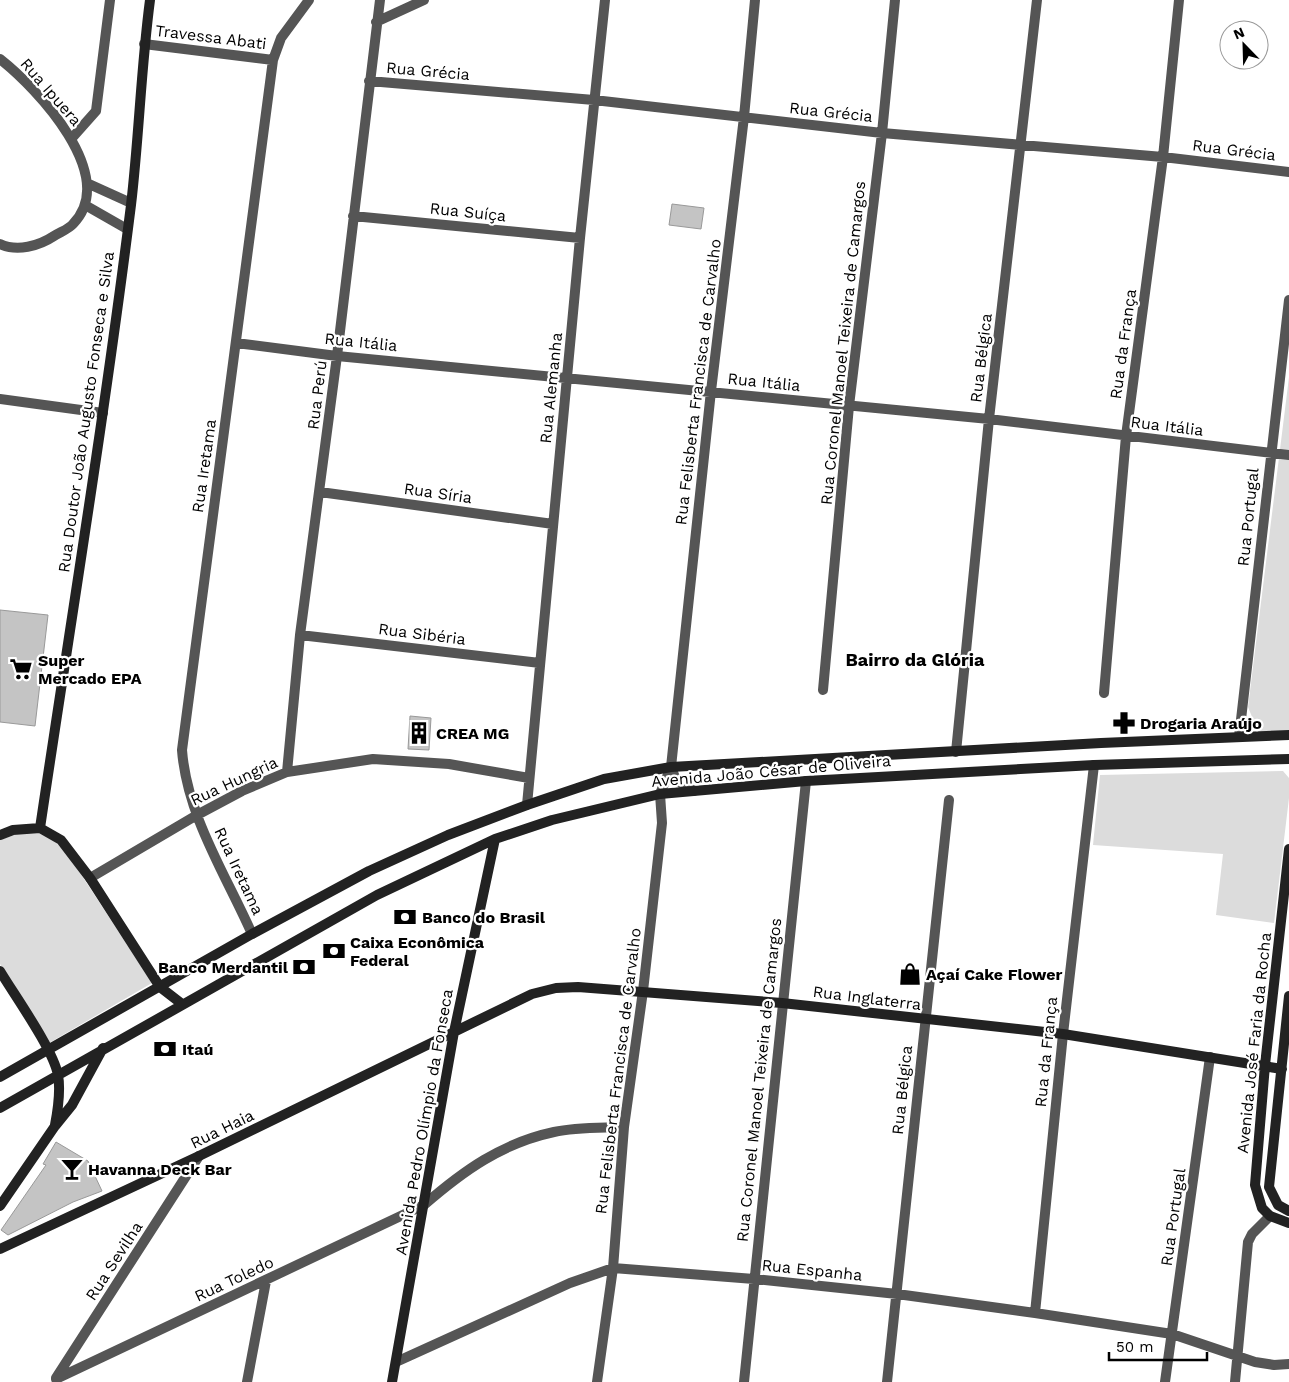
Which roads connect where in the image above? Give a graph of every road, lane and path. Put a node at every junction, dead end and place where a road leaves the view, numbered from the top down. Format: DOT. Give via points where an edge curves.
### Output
graph roads {
  1 [pos="110,0"];
  2 [pos="150,0"];
  3 [pos="309,0"];
  4 [pos="380,0"];
  5 [pos="424,0"];
  6 [pos="605,0"];
  7 [pos="755,0"];
  8 [pos="894,0"];
  9 [pos="1037,0"];
  10 [pos="1179,0"];
  11 [pos="376,22"];
  12 [pos="144,44"];
  13 [pos="0,59"];
  14 [pos="273,60"];
  15 [pos="370,81"];
  16 [pos="594,100"];
  17 [pos="744,117"];
  18 [pos="882,133"];
  19 [pos="72,138"];
  20 [pos="1022,145"];
  21 [pos="1163,157"];
  22 [pos="1289,172"];
  23 [pos="89,184"];
  24 [pos="131,204"];
  25 [pos="85,205"];
  26 [pos="353,216"];
  27 [pos="127,229"];
  28 [pos="580,238"];
  29 [pos="0,244"];
  30 [pos="1289,300"];
  31 [pos="236,343"];
  32 [pos="338,356"];
  33 [pos="568,377"];
  34 [pos="711,391"];
  35 [pos="0,399"];
  36 [pos="849,406"];
  37 [pos="103,413"];
  38 [pos="989,419"];
  39 [pos="1126,436"];
  40 [pos="1270,454"];
  41 [pos="1289,455"];
  42 [pos="320,492"];
  43 [pos="553,524"];
  44 [pos="300,635"];
  45 [pos="540,664"];
  46 [pos="823,690"];
  47 [pos="1104,694"];
  48 [pos="1289,735"];
  49 [pos="1239,737"];
  50 [pos="956,752"];
  51 [pos="1289,759"];
  52 [pos="1094,765"];
  53 [pos="671,766"];
  54 [pos="286,772"];
  55 [pos="529,778"];
  56 [pos="806,781"];
  57 [pos="694,791"];
  58 [pos="660,794"];
  59 [pos="949,800"];
  60 [pos="527,805"];
  61 [pos="197,815"];
  62 [pos="40,828"];
  63 [pos="0,835"];
  64 [pos="495,839"];
  65 [pos="1289,849"];
  66 [pos="90,878"];
  67 [pos="252,934"];
  68 [pos="0,971"];
  69 [pos="160,987"];
  70 [pos="643,991"];
  71 [pos="1289,996"];
  72 [pos="782,1002"];
  73 [pos="182,1004"];
  74 [pos="924,1020"];
  75 [pos="454,1032"];
  76 [pos="1063,1034"];
  77 [pos="103,1048"];
  78 [pos="47,1051"];
  79 [pos="1210,1056"];
  80 [pos="1265,1065"];
  81 [pos="1286,1069"];
  82 [pos="58,1074"];
  83 [pos="0,1077"];
  84 [pos="0,1108"];
  85 [pos="55,1126"];
  86 [pos="624,1127"];
  87 [pos="200,1156"];
  88 [pos="424,1205"];
  89 [pos="0,1206"];
  90 [pos="1289,1211"];
  91 [pos="1270,1216"];
  92 [pos="1289,1223"];
  93 [pos="0,1249"];
  94 [pos="613,1268"];
  95 [pos="754,1279"];
  96 [pos="266,1281"];
  97 [pos="896,1294"];
  98 [pos="1035,1313"];
  99 [pos="1172,1334"];
  100 [pos="1238,1356"];
  101 [pos="396,1362"];
  102 [pos="1289,1364"];
  103 [pos="55,1381"];
  104 [pos="247,1382"];
  105 [pos="392,1382"];
  106 [pos="597,1382"];
  107 [pos="744,1382"];
  108 [pos="887,1382"];
  109 [pos="1165,1382"];
  110 [pos="1235,1382"];
  1 -- 19 [label="street" via="96,111"];
  2 -- 12 [label="street, Rua Doutor João Augusto Fonseca e Silva"];
  3 -- 14 [label="street, Rua Iretama" via="281,38"];
  4 -- 11 [label="street, Rua Perú"];
  5 -- 11 [label="street"];
  6 -- 16 [label="street, Rua Alemanha"];
  7 -- 17 [label="street, Rua Felisberta Francisca de Carvalho"];
  8 -- 18 [label="street, Rua Coronel Manoel Teixeira de Camargos"];
  9 -- 20 [label="street, Rua Bélgica"];
  10 -- 21 [label="street, Rua da França"];
  11 -- 15 [label="street, Rua Perú"];
  12 -- 14 [label="street, Travessa Abati"];
  12 -- 24 [label="street, Rua Doutor João Augusto Fonseca e Silva"];
  13 -- 19 [label="street, Rua Ipuera" via="20,74"];
  14 -- 31 [label="street, Rua Iretama"];
  15 -- 16 [label="street, Rua Grécia"];
  15 -- 26 [label="street, Rua Perú"];
  16 -- 17 [label="street, Rua Grécia"];
  16 -- 28 [label="street, Rua Alemanha"];
  17 -- 18 [label="street, Rua Grécia"];
  17 -- 34 [label="street, Rua Felisberta Francisca de Carvalho"];
  18 -- 20 [label="street, Rua Grécia"];
  18 -- 36 [label="street, Rua Coronel Manoel Teixeira de Camargos"];
  19 -- 23 [label="street, Rua Ipuera"];
  20 -- 21 [label="street, Rua Grécia"];
  20 -- 38 [label="street, Rua Bélgica"];
  21 -- 22 [label="street, Rua Grécia"];
  21 -- 39 [label="street, Rua da França"];
  23 -- 24 [label="street"];
  23 -- 25 [label="street"];
  24 -- 27 [label="street, Rua Doutor João Augusto Fonseca e Silva"];
  25 -- 27 [label="street"];
  25 -- 29 [label="street" via="73,224 42,244 9,248"];
  26 -- 28 [label="street, Rua Suíça"];
  26 -- 32 [label="street, Rua Perú"];
  27 -- 37 [label="street, Rua Doutor João Augusto Fonseca e Silva"];
  28 -- 33 [label="street, Rua Alemanha"];
  30 -- 40 [label="street, Rua Portugal"];
  31 -- 32 [label="street, Rua Itália"];
  31 -- 61 [label="street, Rua Iretama" via="182,750 183,770"];
  32 -- 33 [label="street, Rua Itália"];
  32 -- 42 [label="street, Rua Perú"];
  33 -- 34 [label="street, Rua Itália"];
  33 -- 43 [label="street, Rua Alemanha"];
  34 -- 36 [label="street, Rua Itália"];
  34 -- 53 [label="street, Rua Felisberta Francisca de Carvalho"];
  35 -- 37 [label="street"];
  36 -- 38 [label="street, Rua Itália"];
  36 -- 46 [label="street, Rua Coronel Manoel Teixeira de Camargos"];
  37 -- 62 [label="street, Rua Doutor João Augusto Fonseca e Silva"];
  38 -- 39 [label="street, Rua Itália"];
  38 -- 50 [label="street, Rua Bélgica"];
  39 -- 40 [label="street, Rua Itália"];
  39 -- 47 [label="street, Rua da França"];
  40 -- 41 [label="street, Rua Itália"];
  40 -- 49 [label="street, Rua Portugal"];
  42 -- 43 [label="street, Rua Síria"];
  42 -- 44 [label="street, Rua Perú"];
  43 -- 45 [label="street, Rua Alemanha"];
  44 -- 45 [label="street, Rua Sibéria"];
  44 -- 54 [label="street, Rua Perú"];
  45 -- 55 [label="street, Rua Alemanha"];
  48 -- 49 [label="street, Avenida João César de Oliveira"];
  49 -- 50 [label="street, Avenida João César de Oliveira"];
  50 -- 53 [label="street, Avenida João César de Oliveira"];
  51 -- 52 [label="street, Avenida João César de Oliveira"];
  52 -- 56 [label="street, Avenida João César de Oliveira"];
  52 -- 76 [label="street, Rua da França"];
  53 -- 57 [label="street" via="676,780"];
  53 -- 58 [label="street, Rua Felisberta Francisca de Carvalho"];
  53 -- 60 [label="street, Avenida João César de Oliveira" via="604,780"];
  54 -- 55 [label="street, Rua Hungria" via="373,759 449,764"];
  54 -- 61 [label="street, Rua Hungria"];
  55 -- 60 [label="street"];
  56 -- 57 [label="street, Avenida João César de Oliveira"];
  56 -- 72 [label="street, Rua Coronel Manoel Teixeira de Camargos"];
  57 -- 58 [label="street, Avenida João César de Oliveira"];
  58 -- 64 [label="street, Avenida João César de Oliveira" via="552,820"];
  58 -- 70 [label="street, Rua Felisberta Francisca de Carvalho" via="662,823"];
  59 -- 74 [label="street, Rua Bélgica"];
  60 -- 67 [label="street, Avenida João César de Oliveira" via="448,835 368,871"];
  61 -- 66 [label="street, Rua Hungria"];
  61 -- 67 [label="street, Rua Iretama"];
  62 -- 63 [label="street" via="13,830"];
  62 -- 66 [label="street" via="61,840"];
  64 -- 73 [label="street, Avenida João César de Oliveira" via="377,894"];
  64 -- 75 [label="street, Avenida Pedro Olímpio da Fonseca"];
  65 -- 80 [label="street, Avenida José Faria da Rocha"];
  66 -- 69 [label="street"];
  67 -- 69 [label="street, Avenida João César de Oliveira"];
  68 -- 78 [label="street"];
  69 -- 73 [label="street"];
  69 -- 78 [label="street, Avenida João César de Oliveira"];
  70 -- 72 [label="street, Rua Inglaterra"];
  70 -- 75 [label="street, Rua Inglaterra" via="556,988 532,994"];
  70 -- 86 [label="street, Rua Felisberta Francisca de Carvalho"];
  71 -- 81 [label="street, Avenida José Faria da Rocha"];
  72 -- 74 [label="street, Rua Inglaterra"];
  72 -- 95 [label="street, Rua Coronel Manoel Teixeira de Camargos"];
  73 -- 77 [label="street, Avenida João César de Oliveira"];
  74 -- 76 [label="street, Rua Inglaterra"];
  74 -- 97 [label="street, Rua Bélgica"];
  75 -- 87 [label="street, Rua Haia"];
  75 -- 88 [label="street, Avenida Pedro Olímpio da Fonseca"];
  76 -- 79 [label="street, Rua Inglaterra"];
  76 -- 98 [label="street, Rua da França"];
  77 -- 82 [label="street, Avenida João César de Oliveira"];
  77 -- 85 [label="street" via="72,1105"];
  78 -- 82 [label="street"];
  78 -- 83 [label="street, Avenida João César de Oliveira"];
  79 -- 80 [label="street, Rua Inglaterra"];
  79 -- 99 [label="street, Rua Portugal"];
  80 -- 81 [label="street, Rua Inglaterra"];
  80 -- 91 [label="street, Avenida José Faria da Rocha" via="1255,1185 1262,1208"];
  81 -- 90 [label="street, Avenida José Faria da Rocha" via="1269,1187 1278,1205"];
  82 -- 84 [label="street, Avenida João César de Oliveira"];
  82 -- 85 [label="street"];
  85 -- 89 [label="street"];
  86 -- 88 [label="street, Rua Toledo" via="556,1131 524,1140 460,1174"];
  86 -- 94 [label="street, Rua Felisberta Francisca de Carvalho"];
  87 -- 93 [label="street, Rua Haia"];
  87 -- 103 [label="street, Rua Sevilha"];
  88 -- 96 [label="street, Rua Toledo"];
  88 -- 101 [label="street, Avenida Pedro Olímpio da Fonseca"];
  91 -- 92 [label="street"];
  91 -- 100 [label="street" via="1248,1242"];
  94 -- 95 [label="street, Rua Espanha"];
  94 -- 101 [label="street, Rua Espanha" via="570,1283"];
  94 -- 106 [label="street, Rua Felisberta Francisca de Carvalho"];
  95 -- 97 [label="street, Rua Espanha"];
  95 -- 107 [label="street, Rua Coronel Manoel Teixeira de Camargos"];
  96 -- 103 [label="street, Rua Toledo"];
  96 -- 104 [label="street"];
  97 -- 98 [label="street, Rua Espanha"];
  97 -- 108 [label="street, Rua Bélgica"];
  98 -- 99 [label="street, Rua Espanha"];
  99 -- 100 [label="street, Rua Espanha"];
  99 -- 109 [label="street, Rua Portugal"];
  100 -- 102 [label="street, Rua Espanha" via="1274,1365"];
  100 -- 110 [label="street"];
  101 -- 105 [label="street, Avenida Pedro Olímpio da Fonseca"];
}
